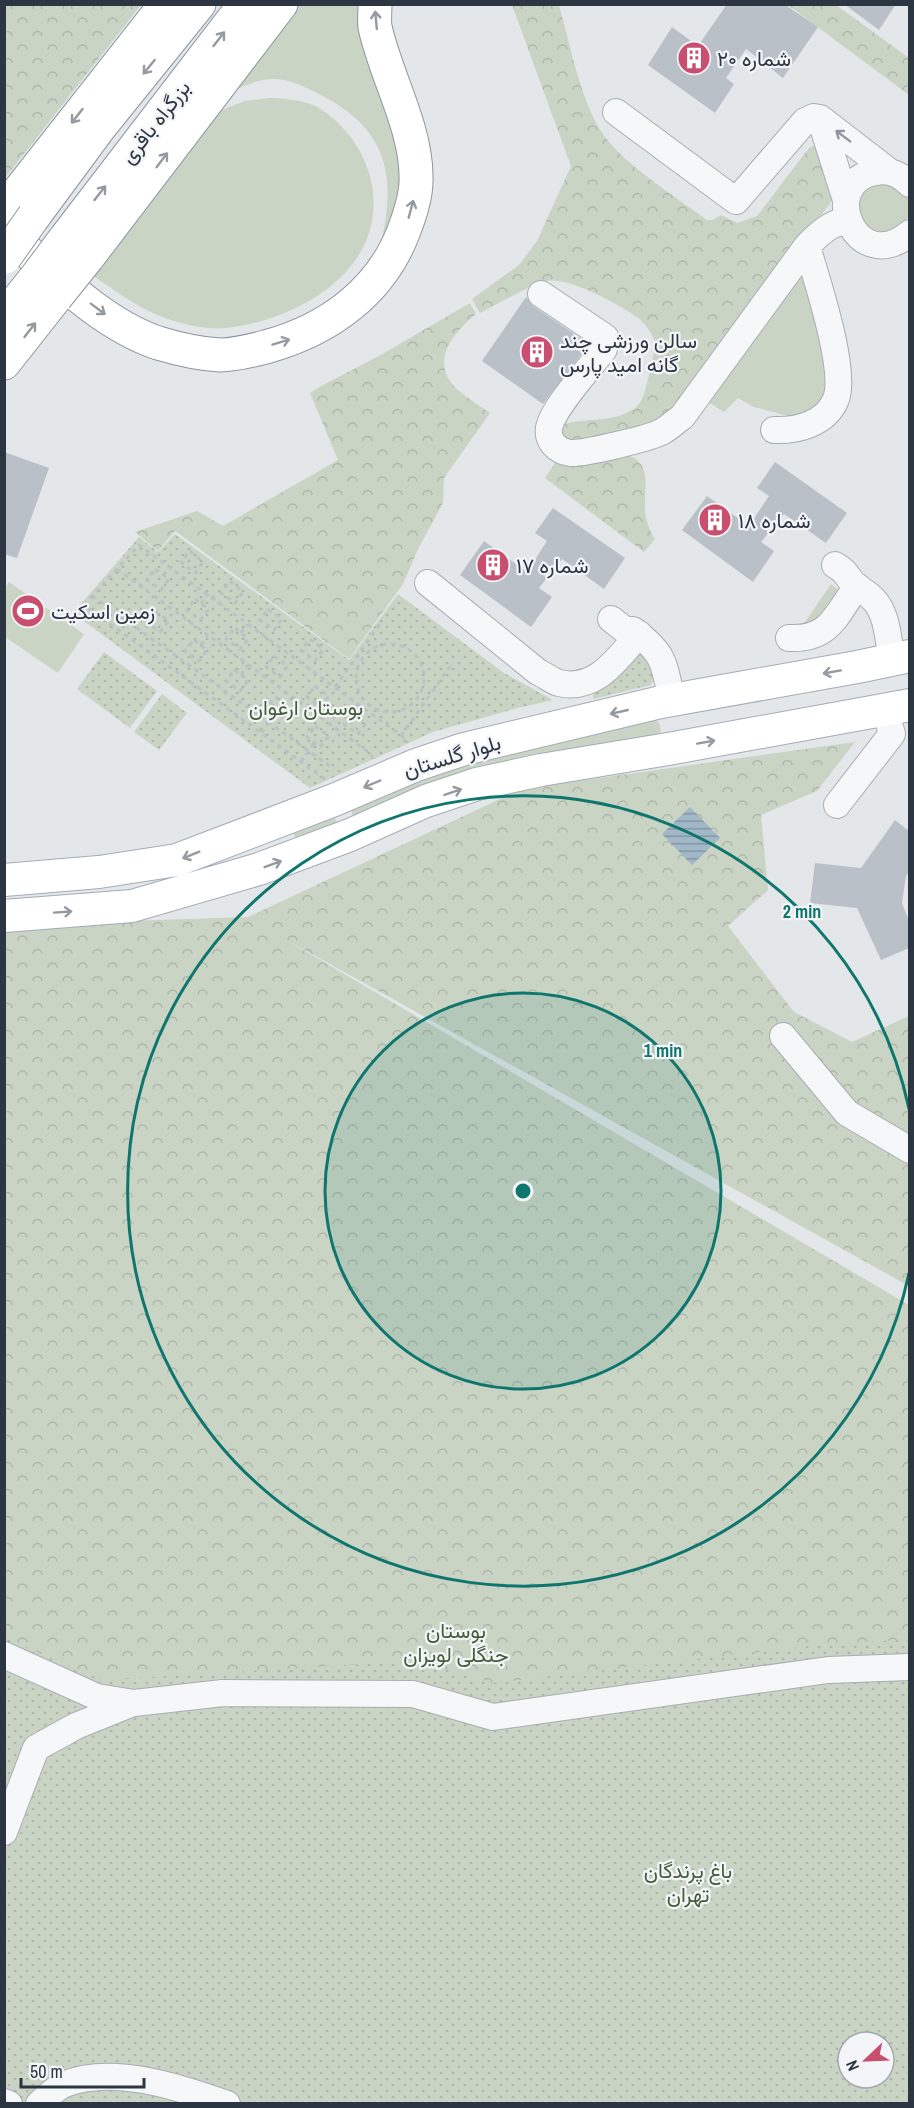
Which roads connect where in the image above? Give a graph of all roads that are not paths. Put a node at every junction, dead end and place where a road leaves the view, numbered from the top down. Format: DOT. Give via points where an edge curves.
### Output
graph roads {
  1 [pos="166,4"];
  2 [pos="198,4"];
  3 [pos="245,4"];
  4 [pos="281,4"];
  5 [pos="375,4"];
  6 [pos="616,112"];
  7 [pos="820,118"];
  8 [pos="902,175"];
  9 [pos="17,209"];
  10 [pos="847,210"];
  11 [pos="4,231"];
  12 [pos="909,233"];
  13 [pos="807,246"];
  14 [pos="76,248"];
  15 [pos="5,257"];
  16 [pos="45,288"];
  17 [pos="541,294"];
  18 [pos="4,317"];
  19 [pos="4,363"];
  20 [pos="774,430"];
  21 [pos="428,583"];
  22 [pos="789,638"];
  23 [pos="893,660"];
  24 [pos="666,701"];
  25 [pos="897,707"];
  26 [pos="668,749"];
  27 [pos="334,800"];
  28 [pos="837,805"];
  29 [pos="350,835"];
  30 [pos="4,880"];
  31 [pos="4,916"];
  32 [pos="783,1036"];
  33 [pos="909,1150"];
  34 [pos="4,1655"];
  35 [pos="909,1667"];
  36 [pos="134,1703"];
  37 [pos="4,1832"];
  38 [pos="4,2102"];
  39 [pos="9,2103"];
  40 [pos="39,2103"];
  41 [pos="226,2103"];
  1 -- 9 [label="highway, one-way"];
  2 -- 9 [label="highway, بزرگراه باقری, one-way" via="99,128"];
  14 -- 3 [label="highway, بزرگراه باقری, one-way"];
  14 -- 4 [label="highway, one-way"];
  11 -- 5 [label="highway, one-way" via="117,324 156,342 222,355 290,340 319,327 362,295 382,273 396,251 414,196 417,175 411,140 375,26"];
  6 -- 7 [label="street" via="736,201 805,121"];
  8 -- 7 [label="street, one-way"];
  7 -- 10 [label="street"];
  8 -- 10 [label="street" via="880,171 862,177 855,183"];
  9 -- 15 [label="highway, bridge"];
  10 -- 12 [label="street" via="858,236 875,244 894,243"];
  10 -- 13 [label="street"];
  13 -- 17 [label="street" via="682,417 663,431 640,439 570,453 556,448 548,437 549,426 604,350 605,337"];
  13 -- 20 [label="street" via="837,364 836,399 828,411 808,425"];
  14 -- 16 [label="highway, bridge"];
  16 -- 18 [label="highway"];
  19 -- 16 [label="highway, one-way"];
  21 -- 24 [label="street" via="538,672 559,683 579,684 595,679 626,623 663,659"];
  22 -- 23 [label="street" via="802,639 825,631 843,577 877,603"];
  23 -- 24 [label="main road, بلوار گلستان, one-way"];
  23 -- 25 [label="main road"];
  24 -- 26 [label="main road"];
  24 -- 27 [label="main road, بلوار گلستان, one-way" via="464,749"];
  26 -- 25 [label="main road, بلوار گلستان, one-way"];
  25 -- 28 [label="street" via="892,734"];
  29 -- 26 [label="main road, بلوار گلستان, one-way" via="426,801 477,784"];
  27 -- 29 [label="main road"];
  27 -- 30 [label="main road, بلوار گلستان, one-way" via="177,860"];
  31 -- 29 [label="main road, بلوار گلستان, one-way" via="132,906 260,869"];
  32 -- 33 [label="street" via="847,1113"];
  34 -- 36 [label="street" via="97,1697"];
  35 -- 36 [label="street" via="828,1670 493,1717 414,1694 223,1694"];
  36 -- 37 [label="street" via="76,1726 36,1748"];
  38 -- 39 [label="street"];
  40 -- 41 [label="street" via="62,2085 89,2077 151,2080"];
}
